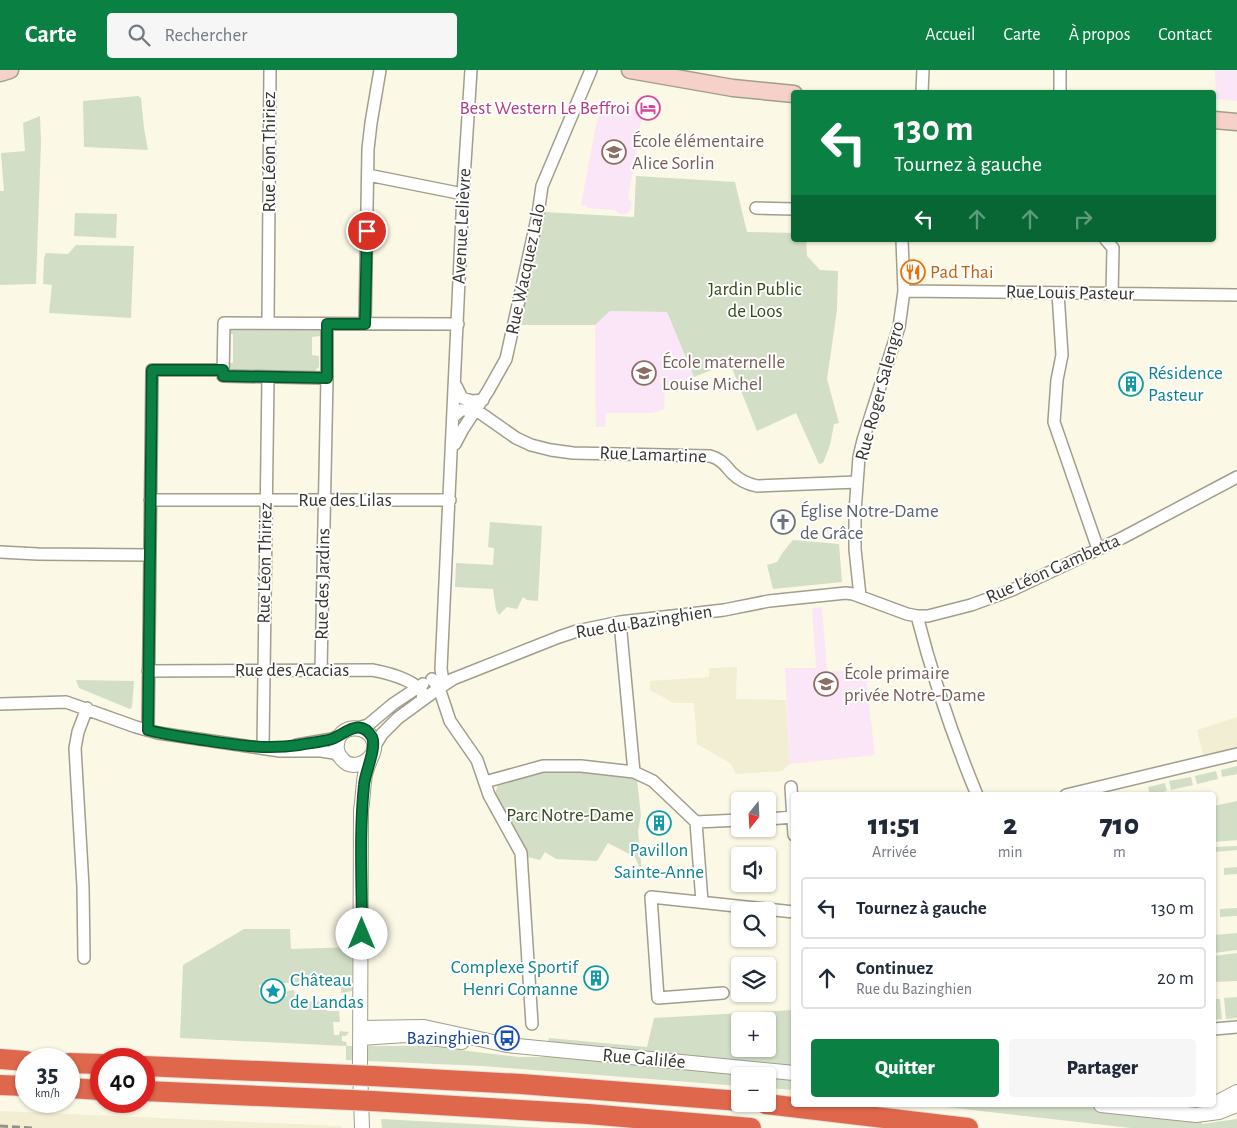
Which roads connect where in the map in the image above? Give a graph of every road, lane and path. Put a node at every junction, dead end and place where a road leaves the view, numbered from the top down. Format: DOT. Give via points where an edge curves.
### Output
graph roads {
  1 [pos="10,70"];
  2 [pos="270,70"];
  3 [pos="380,70"];
  4 [pos="471,70"];
  5 [pos="591,70"];
  6 [pos="630,70"];
  7 [pos="923,70"];
  8 [pos="1060,70"];
  9 [pos="0,73"];
  10 [pos="922,90"];
  11 [pos="1060,90"];
  12 [pos="791,94"];
  13 [pos="1216,111"];
  14 [pos="1237,113"];
  15 [pos="1216,120"];
  16 [pos="1237,122"];
  17 [pos="368,175"];
  18 [pos="463,194"];
  19 [pos="756,208"];
  20 [pos="791,209"];
  21 [pos="902,242"];
  22 [pos="1108,242"];
  23 [pos="904,291"];
  24 [pos="1058,293"];
  25 [pos="1112,294"];
  26 [pos="1237,295"];
  27 [pos="268,323"];
  28 [pos="327,324"];
  29 [pos="365,324"];
  30 [pos="458,324"];
  31 [pos="223,370"];
  32 [pos="268,377"];
  33 [pos="327,378"];
  34 [pos="455,382"];
  35 [pos="479,405"];
  36 [pos="454,417"];
  37 [pos="451,463"];
  38 [pos="1237,477"];
  39 [pos="858,482"];
  40 [pos="150,500"];
  41 [pos="266,500"];
  42 [pos="324,500"];
  43 [pos="450,500"];
  44 [pos="1098,548"];
  45 [pos="0,552"];
  46 [pos="150,555"];
  47 [pos="860,596"];
  48 [pos="917,616"];
  49 [pos="620,622"];
  50 [pos="264,670"];
  51 [pos="321,670"];
  52 [pos="148,671"];
  53 [pos="435,684"];
  54 [pos="417,687"];
  55 [pos="422,700"];
  56 [pos="0,704"];
  57 [pos="87,708"];
  58 [pos="358,728"];
  59 [pos="148,730"];
  60 [pos="341,734"];
  61 [pos="263,748"];
  62 [pos="373,751"];
  63 [pos="1237,754"];
  64 [pos="344,760"];
  65 [pos="634,772"];
  66 [pos="485,782"];
  67 [pos="791,787"];
  68 [pos="791,792"];
  69 [pos="976,792"];
  70 [pos="1079,792"];
  71 [pos="361,810"];
  72 [pos="776,818"];
  73 [pos="791,818"];
  74 [pos="731,820"];
  75 [pos="696,822"];
  76 [pos="702,902"];
  77 [pos="791,912"];
  78 [pos="84,958"];
  79 [pos="722,993"];
  80 [pos="532,1024"];
  81 [pos="1237,1027"];
  82 [pos="1216,1030"];
  83 [pos="361,1033"];
  84 [pos="0,1060"];
  85 [pos="15,1061"];
  86 [pos="155,1066"];
  87 [pos="361,1071"];
  88 [pos="791,1073"];
  89 [pos="0,1085"];
  90 [pos="15,1086"];
  91 [pos="155,1091"];
  92 [pos="1237,1092"];
  93 [pos="731,1100"];
  94 [pos="1216,1103"];
  95 [pos="776,1105"];
  96 [pos="1237,1106"];
  97 [pos="791,1107"];
  98 [pos="791,1107"];
  99 [pos="1120,1107"];
  100 [pos="362,1128"];
  101 [pos="751,1128"];
  102 [pos="968,1128"];
  1 -- 9 [label="main road"];
  2 -- 27 [label="street, Rue Léon Thiriez"];
  3 -- 17 [label="street" via="371,123"];
  4 -- 18 [label="street, Avenue Lelièvre"];
  5 -- 35 [label="street, Rue Wacquez Lalo" via="542,186 509,351 503,367"];
  6 -- 12 [label="main road" via="719,86"];
  7 -- 10 [label="street"];
  8 -- 11 [label="street"];
  13 -- 14 [label="main road"];
  15 -- 16 [label="main road"];
  17 -- 18 [label="street"];
  17 -- 29 [label="street"];
  18 -- 30 [label="street, Avenue Lelièvre"];
  19 -- 20 [label="street"];
  21 -- 23 [label="street, Rue Roger Salengro"];
  22 -- 25 [label="street" via="1113,248"];
  23 -- 24 [label="street, Rue Louis Pasteur"];
  23 -- 39 [label="street, Rue Roger Salengro" via="897,336 863,440"];
  24 -- 25 [label="street, Rue Louis Pasteur"];
  24 -- 44 [label="street" via="1062,350 1055,426"];
  25 -- 26 [label="street, Rue Louis Pasteur"];
  27 -- 28 [label="street"];
  27 -- 31 [label="street" via="224,323"];
  28 -- 29 [label="street"];
  28 -- 33 [label="street, Rue des Jardins"];
  29 -- 30 [label="street"];
  30 -- 34 [label="street, Avenue Lelièvre"];
  31 -- 32 [label="street" via="223,376"];
  31 -- 40 [label="street" via="152,370"];
  32 -- 33 [label="street"];
  32 -- 41 [label="street, Rue Léon Thiriez"];
  33 -- 42 [label="street, Rue des Jardins"];
  34 -- 35 [label="street" via="462,398"];
  34 -- 36 [label="street, Avenue Lelièvre"];
  35 -- 36 [label="street" via="461,410"];
  35 -- 37 [label="street, Rue Wacquez Lalo" via="459,435"];
  35 -- 39 [label="street, Rue Lamartine" via="520,440 545,449 572,453 710,456 718,458 741,480 757,486"];
  36 -- 37 [label="street, Avenue Lelièvre"];
  37 -- 43 [label="street, Avenue Lelièvre"];
  38 -- 44 [label="street, Rue Léon Gambetta"];
  39 -- 47 [label="street, Rue Roger Salengro" via="854,526"];
  40 -- 41 [label="street, Rue des Lilas"];
  40 -- 46 [label="street"];
  41 -- 42 [label="street, Rue des Lilas"];
  41 -- 50 [label="street, Rue Léon Thiriez"];
  42 -- 43 [label="street, Rue des Lilas"];
  42 -- 51 [label="street, Rue des Jardins"];
  43 -- 53 [label="street, Avenue Lelièvre" via="442,681"];
  44 -- 48 [label="street, Rue Léon Gambetta" via="992,598 928,616"];
  45 -- 46 [label="street"];
  46 -- 52 [label="street"];
  47 -- 48 [label="street, Rue Léon Gambetta"];
  47 -- 49 [label="street, Rue du Bazinghien" via="846,593 769,601 724,610"];
  48 -- 69 [label="street" via="947,719"];
  49 -- 53 [label="street, Rue du Bazinghien" via="559,637"];
  49 -- 65 [label="street"];
  50 -- 51 [label="street, Rue des Acacias"];
  50 -- 52 [label="street, Rue des Acacias"];
  50 -- 61 [label="street, Rue Léon Thiriez"];
  51 -- 54 [label="street, Rue des Acacias" via="378,671"];
  52 -- 59 [label="street"];
  53 -- 54 [label="street, Rue du Bazinghien"];
  53 -- 55 [label="street, Rue du Bazinghien"];
  53 -- 66 [label="street" via="450,721 477,760"];
  54 -- 55 [label="street" via="423,693"];
  54 -- 58 [label="street, Rue du Bazinghien" via="368,726"];
  55 -- 62 [label="street, Rue du Bazinghien" via="382,734"];
  56 -- 57 [label="street" via="66,702"];
  57 -- 59 [label="street"];
  57 -- 78 [label="street" via="75,748"];
  58 -- 60 [label="street"];
  58 -- 62 [label="street" via="372,738"];
  59 -- 61 [label="street"];
  60 -- 61 [label="street" via="332,739"];
  60 -- 64 [label="street" via="337,746"];
  61 -- 64 [label="street" via="321,751 334,753"];
  62 -- 64 [label="street" via="362,764 353,765"];
  62 -- 71 [label="street" via="365,775"];
  63 -- 70 [label="street"];
  64 -- 71 [label="street" via="356,773"];
  65 -- 66 [label="street" via="581,766 543,766"];
  65 -- 75 [label="street" via="657,784"];
  66 -- 80 [label="street" via="521,854"];
  67 -- 68 [label="street"];
  71 -- 83 [label="street"];
  72 -- 73 [label="street"];
  74 -- 75 [label="street"];
  75 -- 76 [label="street"];
  76 -- 77 [label="street"];
  76 -- 79 [label="street" via="651,898 658,998"];
  81 -- 82 [label="street"];
  83 -- 87 [label="street"];
  83 -- 88 [label="street, Rue Galilée"];
  84 -- 85 [label="highway"];
  86 -- 87 [label="highway"];
  87 -- 93 [label="highway"];
  87 -- 100 [label="street"];
  89 -- 90 [label="highway"];
  91 -- 101 [label="highway, bridge" via="372,1101"];
  92 -- 94 [label="street"];
  95 -- 98 [label="highway"];
  96 -- 99 [label="street" via="1196,1115"];
  97 -- 102 [label="highway"];
}
